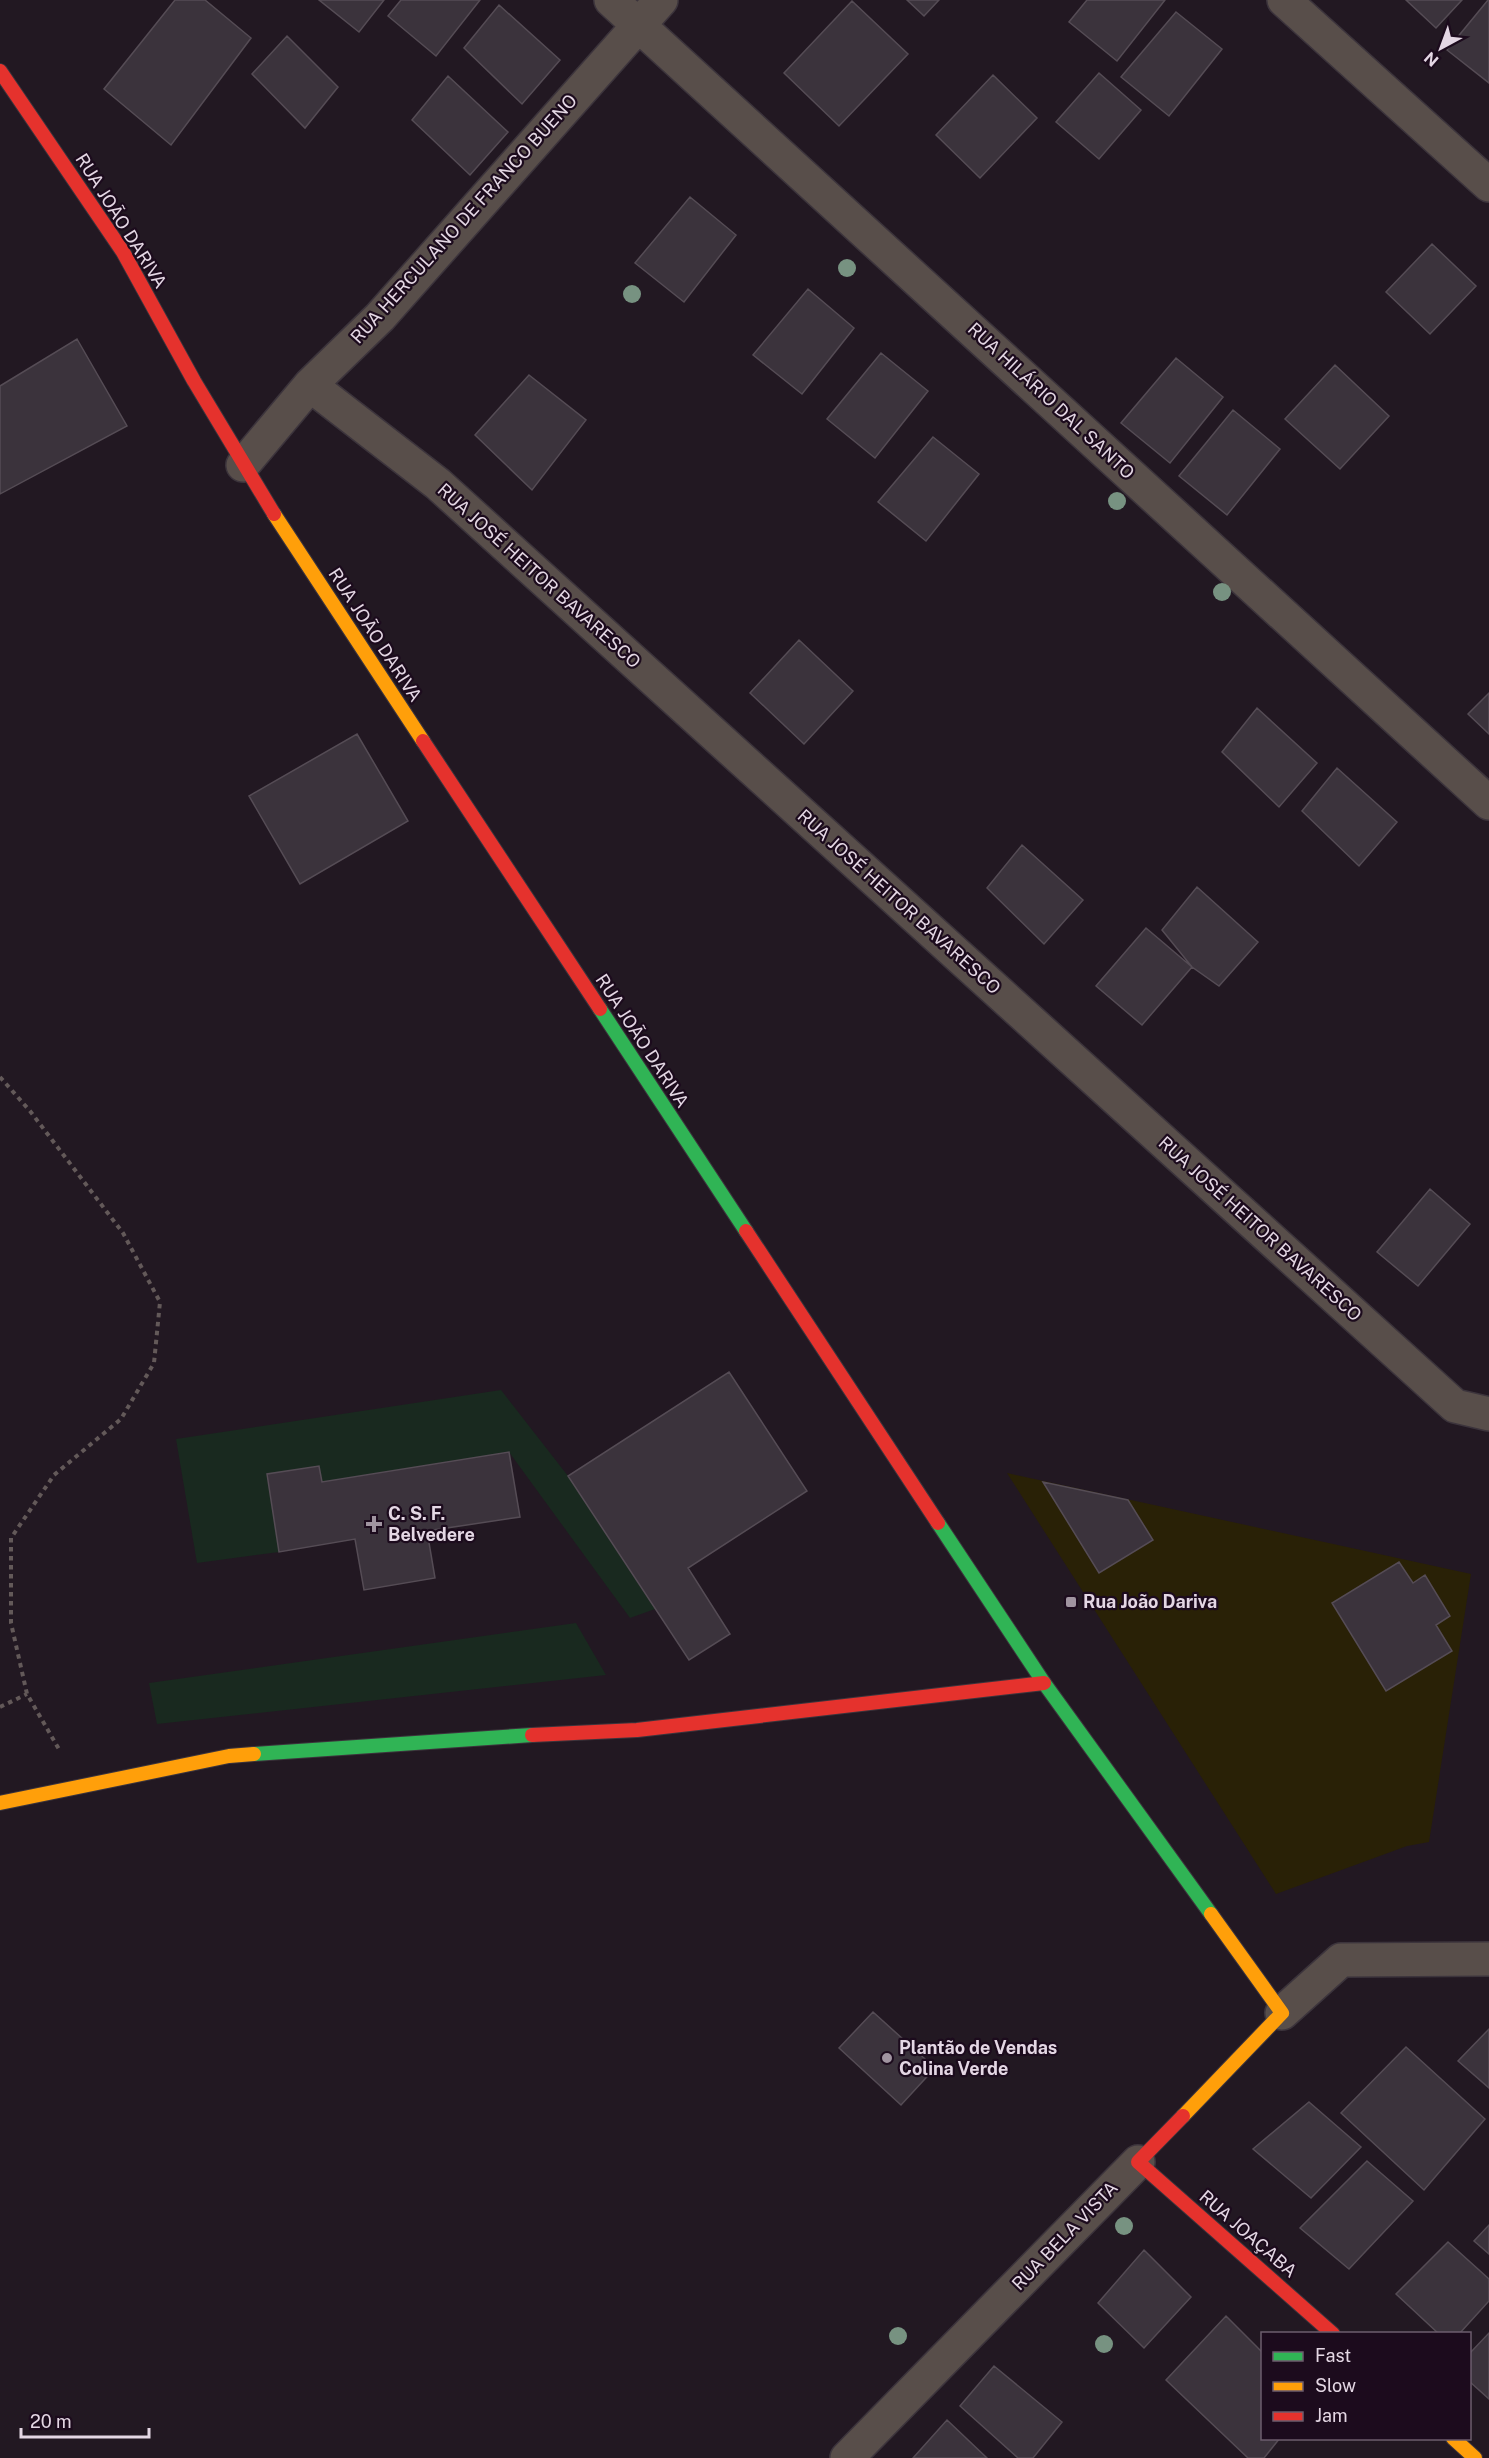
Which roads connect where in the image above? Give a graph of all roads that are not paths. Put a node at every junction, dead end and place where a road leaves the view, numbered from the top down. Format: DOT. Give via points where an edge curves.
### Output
graph roads {
  1 [pos="611,0"];
  2 [pos="661,0"];
  3 [pos="1284,0"];
  4 [pos="639,24"];
  5 [pos="0,71"];
  6 [pos="1489,185"];
  7 [pos="310,385"];
  8 [pos="243,465"];
  9 [pos="1489,803"];
  10 [pos="1489,1414"];
  11 [pos="1044,1683"];
  12 [pos="0,1803"];
  13 [pos="1489,1959"];
  14 [pos="1282,2013"];
  15 [pos="1138,2162"];
  16 [pos="1331,2332"];
  17 [pos="1454,2440"];
  18 [pos="847,2458"];
  19 [pos="1476,2458"];
  1 -- 4 [label="street, RUA HILÁRIO DAL SANTO"];
  2 -- 4 [label="street, RUA HERCULANO DE FRANCO BUENO"];
  3 -- 6 [label="street"];
  4 -- 7 [label="street, RUA HERCULANO DE FRANCO BUENO" via="380,317"];
  4 -- 9 [label="street, RUA HILÁRIO DAL SANTO"];
  5 -- 8 [label="street, RUA JOÃO DARIVA" via="123,252"];
  7 -- 8 [label="street, RUA HERCULANO DE FRANCO BUENO"];
  7 -- 10 [label="street, RUA JOSÉ HEITOR BAVARESCO" via="438,484 1455,1406"];
  8 -- 11 [label="street, RUA JOÃO DARIVA"];
  11 -- 12 [label="street" via="637,1730 229,1756"];
  11 -- 14 [label="street, RUA JOÃO DARIVA"];
  13 -- 14 [label="street" via="1341,1960"];
  14 -- 15 [label="street, RUA BELA VISTA"];
  15 -- 16 [label="street, RUA JOAÇABA"];
  15 -- 18 [label="street, RUA BELA VISTA"];
  17 -- 19 [label="street"];
}
